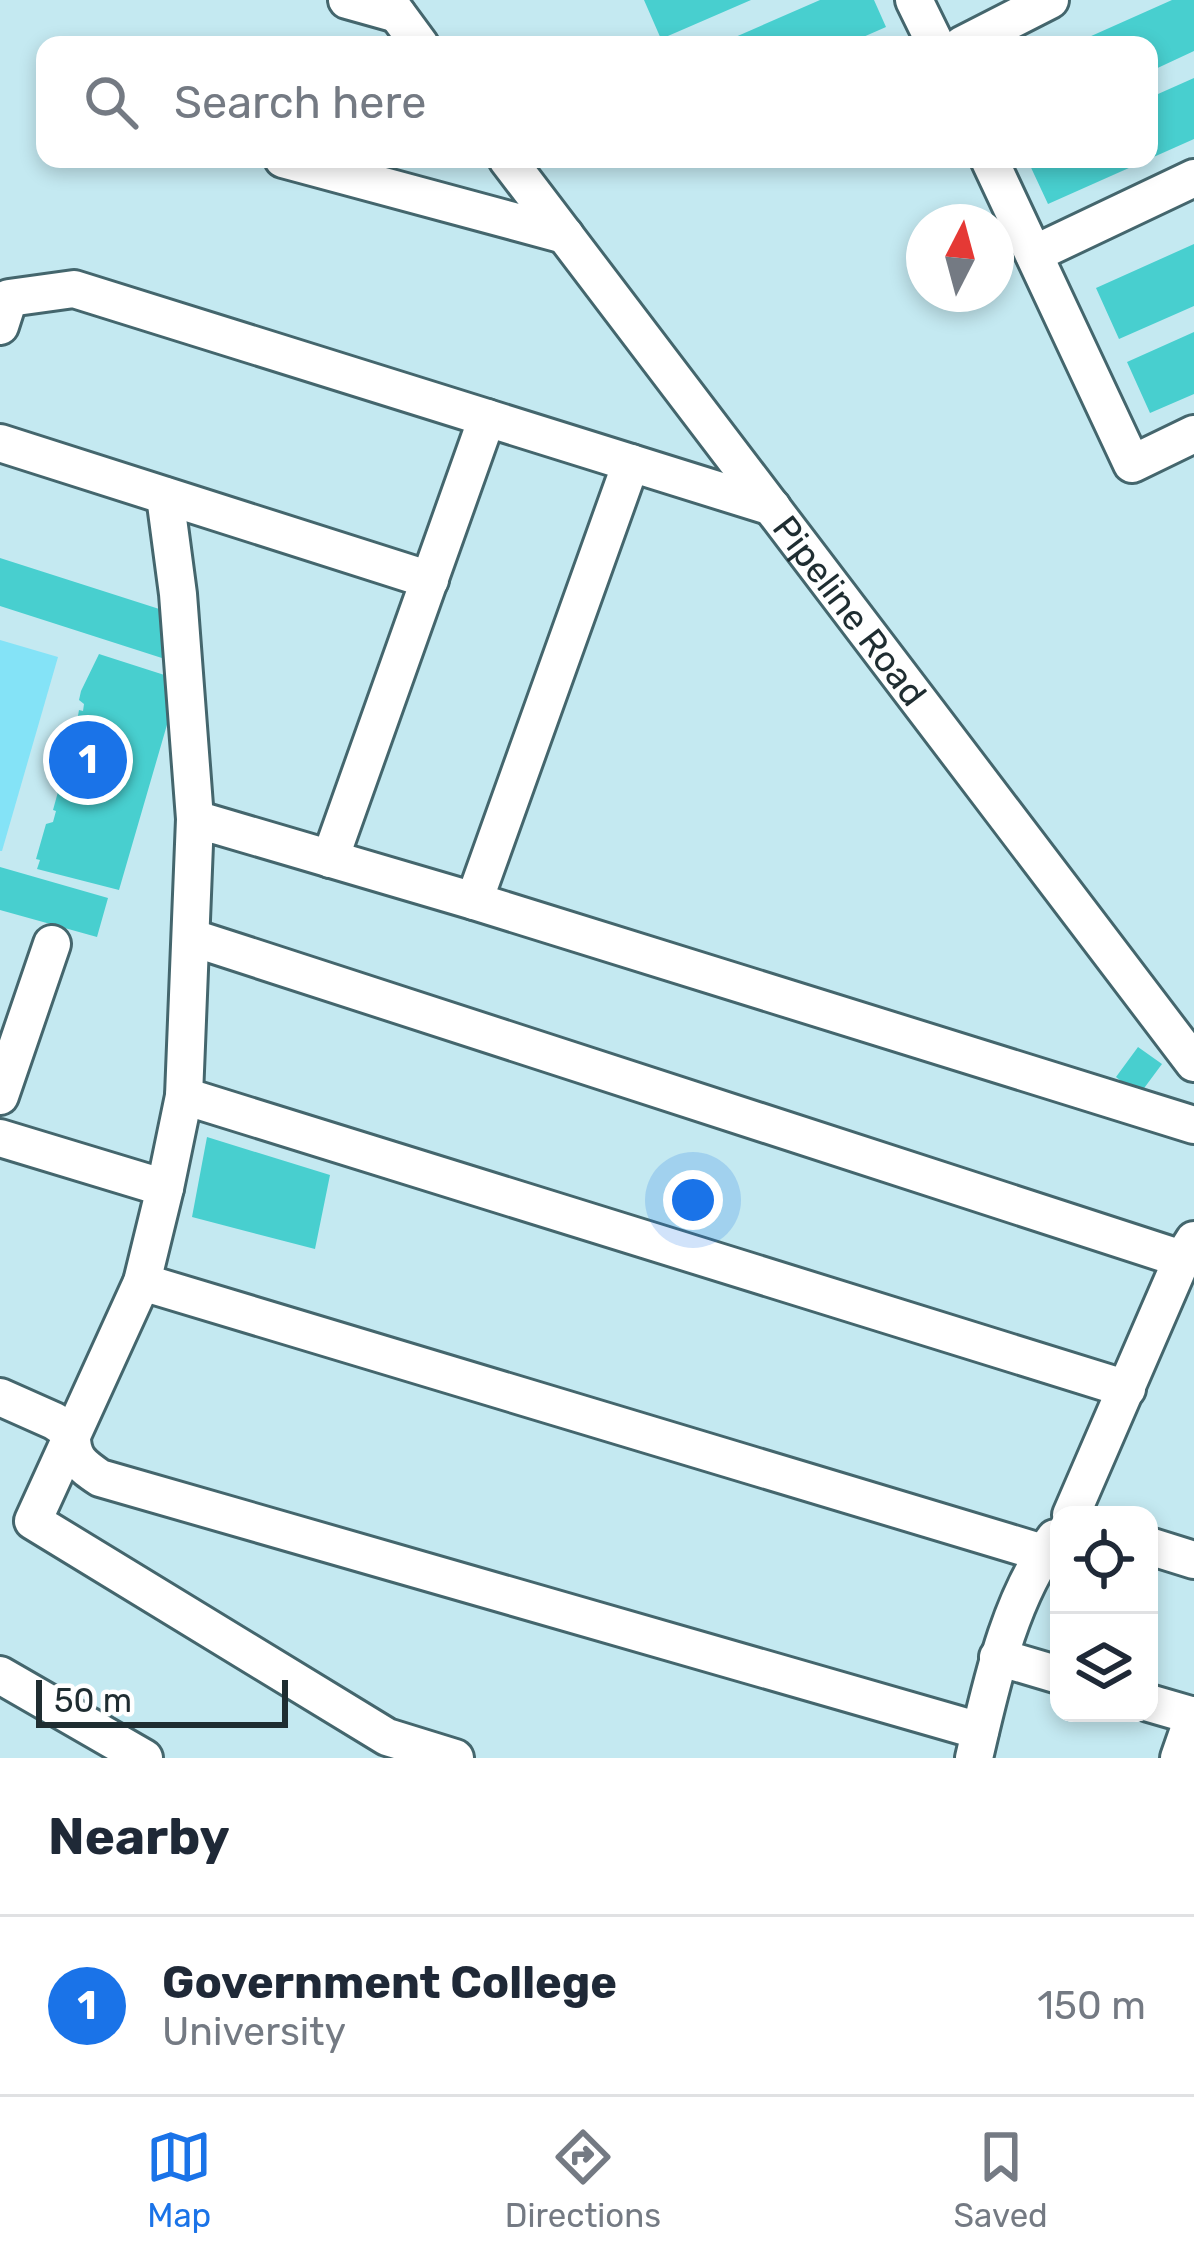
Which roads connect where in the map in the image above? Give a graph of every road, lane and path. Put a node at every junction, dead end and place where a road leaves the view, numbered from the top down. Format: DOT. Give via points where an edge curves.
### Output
graph roads {
  1 [pos="346,0"];
  2 [pos="914,0"];
  3 [pos="1050,0"];
  4 [pos="392,7"];
  5 [pos="413,36"];
  6 [pos="931,36"];
  7 [pos="980,36"];
  8 [pos="316,168"];
  9 [pos="514,168"];
  10 [pos="993,168"];
  11 [pos="1194,178"];
  12 [pos="565,235"];
  13 [pos="1034,254"];
  14 [pos="0,326"];
  15 [pos="487,418"];
  16 [pos="1194,434"];
  17 [pos="0,442"];
  18 [pos="631,463"];
  19 [pos="165,496"];
  20 [pos="772,507"];
  21 [pos="430,580"];
  22 [pos="195,820"];
  23 [pos="330,859"];
  24 [pos="474,901"];
  25 [pos="193,938"];
  26 [pos="52,944"];
  27 [pos="1194,1063"];
  28 [pos="0,1096"];
  29 [pos="184,1096"];
  30 [pos="1194,1125"];
  31 [pos="0,1138"];
  32 [pos="165,1188"];
  33 [pos="1188,1250"];
  34 [pos="142,1282"];
  35 [pos="1127,1389"];
  36 [pos="0,1397"];
  37 [pos="72,1433"];
  38 [pos="1074,1506"];
  39 [pos="1050,1543"];
  40 [pos="1050,1545"];
  41 [pos="1158,1549"];
  42 [pos="1194,1560"];
  43 [pos="998,1657"];
  44 [pos="1050,1672"];
  45 [pos="0,1675"];
  46 [pos="1158,1705"];
  47 [pos="1194,1716"];
  48 [pos="977,1745"];
  49 [pos="384,1748"];
  50 [pos="144,1758"];
  51 [pos="455,1758"];
  52 [pos="1179,1758"];
  1 -- 4 [label="street"];
  2 -- 6 [label="street"];
  3 -- 7 [label="street"];
  4 -- 5 [label="street"];
  8 -- 12 [label="street"];
  9 -- 12 [label="street, Pipeline Road"];
  10 -- 13 [label="street"];
  11 -- 13 [label="street"];
  12 -- 20 [label="street, Pipeline Road"];
  13 -- 16 [label="street" via="1132,464"];
  14 -- 15 [label="street" via="9,298 74,289"];
  15 -- 18 [label="street"];
  15 -- 21 [label="street"];
  17 -- 19 [label="street"];
  18 -- 20 [label="street"];
  18 -- 24 [label="street"];
  19 -- 21 [label="street"];
  19 -- 22 [label="street"];
  20 -- 27 [label="street, Pipeline Road"];
  21 -- 23 [label="street"];
  22 -- 23 [label="street"];
  22 -- 25 [label="street"];
  23 -- 24 [label="street"];
  24 -- 30 [label="street"];
  25 -- 29 [label="street"];
  25 -- 33 [label="street"];
  26 -- 28 [label="street"];
  29 -- 32 [label="street"];
  29 -- 35 [label="street"];
  31 -- 32 [label="street"];
  32 -- 34 [label="street"];
  33 -- 35 [label="street"];
  34 -- 37 [label="street"];
  34 -- 39 [label="street"];
  35 -- 38 [label="street"];
  36 -- 37 [label="street"];
  37 -- 48 [label="street" via="79,1463 100,1478"];
  37 -- 49 [label="street" via="33,1521"];
  40 -- 43 [label="street"];
  41 -- 42 [label="street"];
  43 -- 44 [label="street"];
  43 -- 48 [label="street"];
  45 -- 50 [label="street"];
  46 -- 47 [label="street"];
  47 -- 52 [label="street"];
  49 -- 51 [label="street"];
}
